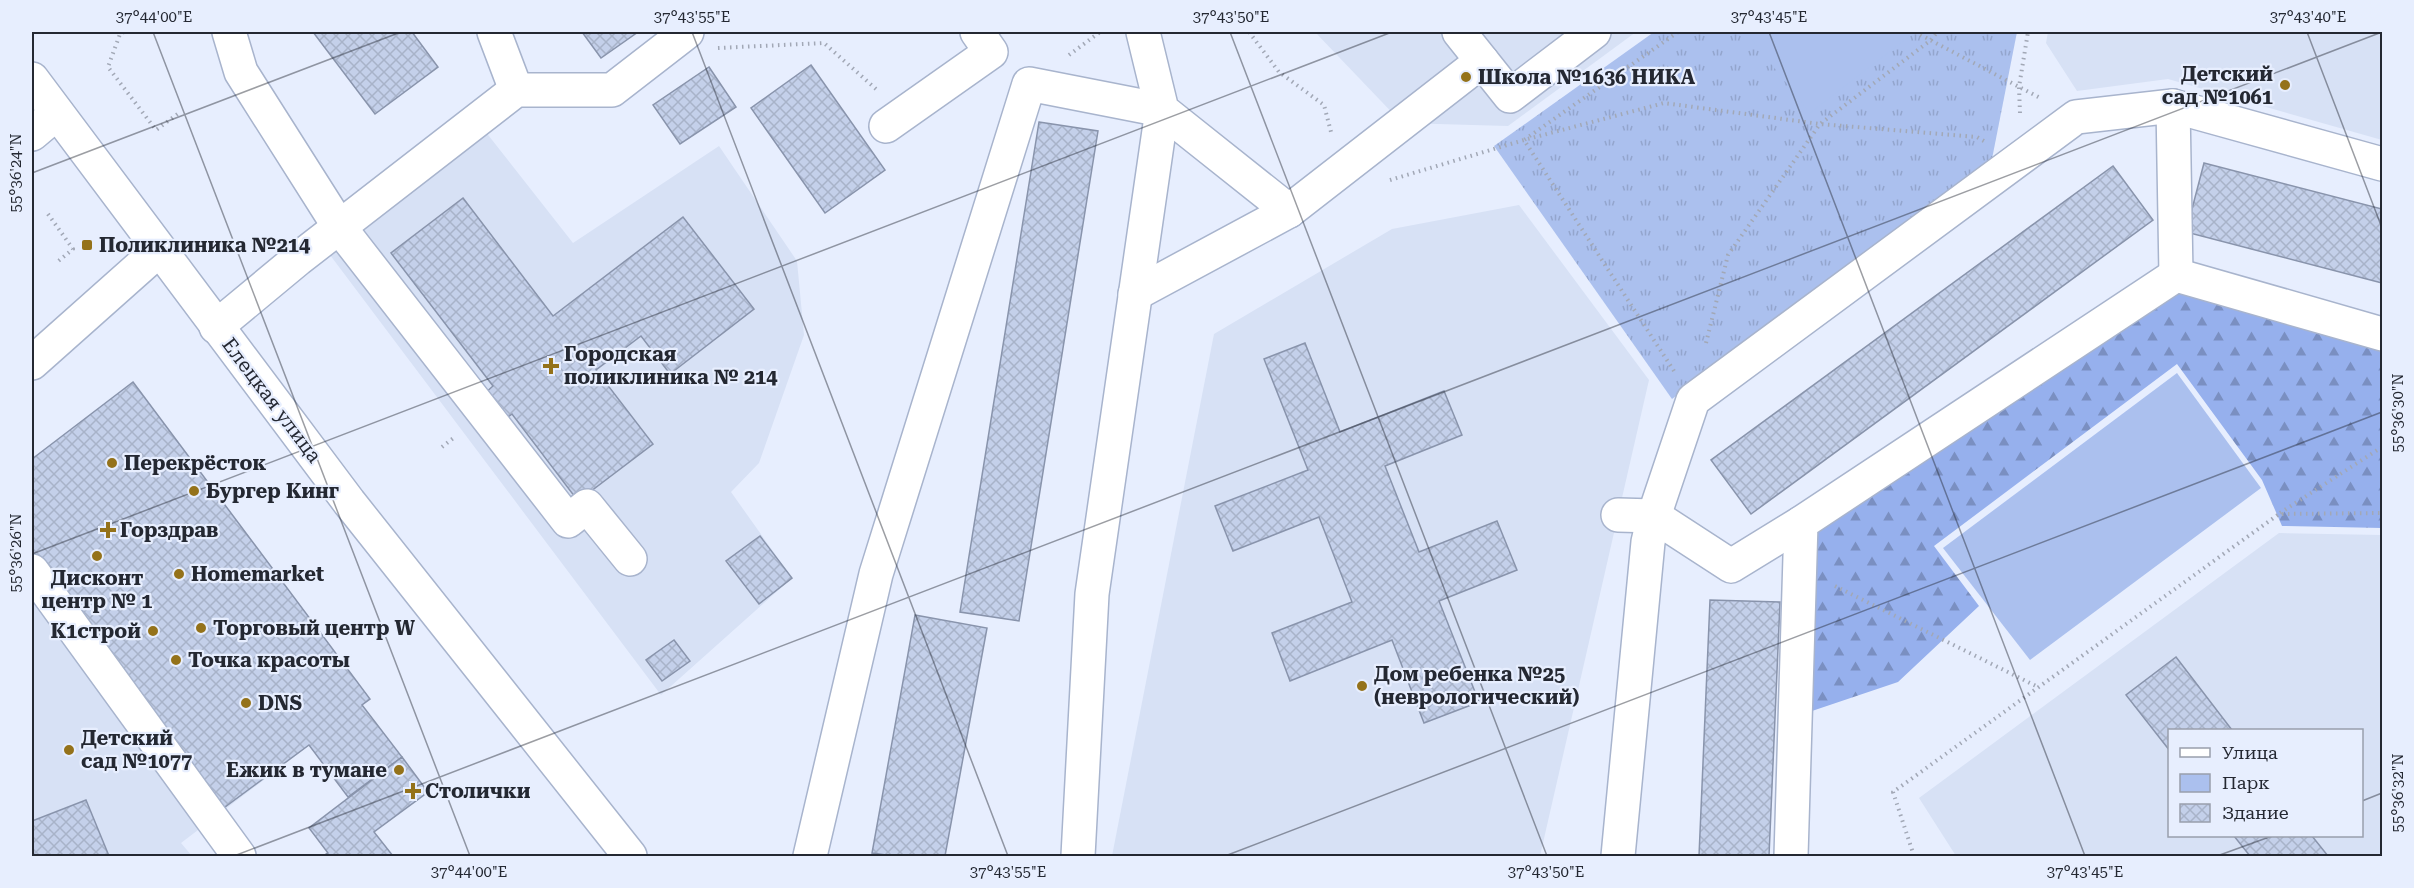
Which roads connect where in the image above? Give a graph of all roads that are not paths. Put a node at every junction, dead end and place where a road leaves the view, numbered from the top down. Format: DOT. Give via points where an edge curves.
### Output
graph roads {
  1 [pos="229,32"];
  2 [pos="494,32"];
  3 [pos="977,32"];
  4 [pos="1143,32"];
  5 [pos="1459,32"];
  6 [pos="1594,32"];
  7 [pos="675,41"];
  8 [pos="1482,61"];
  9 [pos="32,79"];
  10 [pos="516,90"];
  11 [pos="2173,106"];
  12 [pos="1162,110"];
  13 [pos="57,113"];
  14 [pos="894,120"];
  15 [pos="32,134"];
  16 [pos="2382,164"];
  17 [pos="1289,211"];
  18 [pos="340,228"];
  19 [pos="159,250"];
  20 [pos="2176,275"];
  21 [pos="1135,294"];
  22 [pos="216,327"];
  23 [pos="2382,334"];
  24 [pos="32,363"];
  25 [pos="1618,515"];
  26 [pos="1654,516"];
  27 [pos="1801,523"];
  28 [pos="630,560"];
  29 [pos="32,571"];
  30 [pos="239,856"];
  31 [pos="630,856"];
  32 [pos="810,856"];
  33 [pos="1078,856"];
  34 [pos="1618,856"];
  35 [pos="1791,856"];
  1 -- 18 [label="street" via="241,72"];
  2 -- 10 [label="street"];
  3 -- 14 [label="street" via="991,52"];
  4 -- 12 [label="street"];
  5 -- 8 [label="street"];
  6 -- 8 [label="street" via="1510,96"];
  7 -- 10 [label="street" via="612,90"];
  8 -- 17 [label="street"];
  9 -- 13 [label="street, Елецкая улица"];
  10 -- 18 [label="street"];
  11 -- 16 [label="street"];
  11 -- 20 [label="street"];
  11 -- 26 [label="street" via="2076,117 1693,399"];
  12 -- 17 [label="street"];
  12 -- 21 [label="street"];
  12 -- 32 [label="street" via="1029,84 876,574"];
  13 -- 15 [label="street"];
  13 -- 19 [label="street, Елецкая улица"];
  17 -- 21 [label="street"];
  18 -- 22 [label="street"];
  18 -- 28 [label="street" via="568,521 587,506"];
  19 -- 22 [label="street, Елецкая улица"];
  19 -- 24 [label="street"];
  20 -- 23 [label="street"];
  20 -- 27 [label="street"];
  21 -- 33 [label="street" via="1092,594"];
  22 -- 31 [label="street, Елецкая улица" via="349,502"];
  25 -- 26 [label="street"];
  26 -- 27 [label="street" via="1731,566"];
  26 -- 34 [label="street" via="1648,542"];
  27 -- 35 [label="street"];
  29 -- 30 [label="street"];
}
